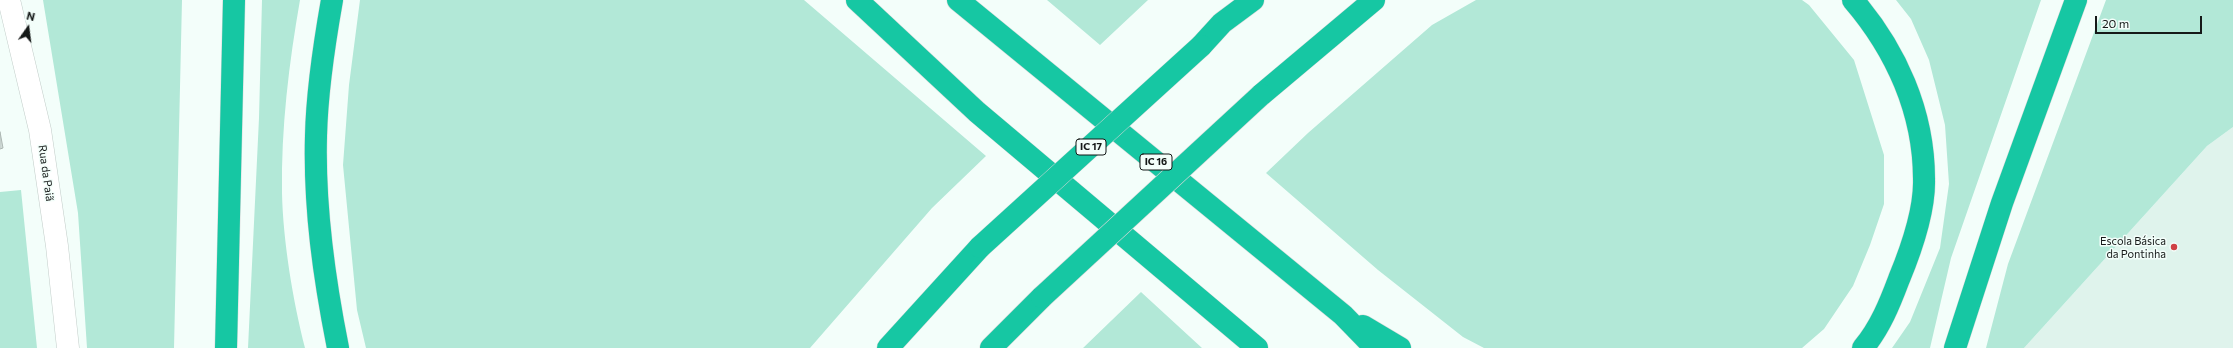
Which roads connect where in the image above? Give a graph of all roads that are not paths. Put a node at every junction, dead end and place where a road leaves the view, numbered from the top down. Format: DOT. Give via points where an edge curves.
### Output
graph roads {
  1 [pos="9,0"];
  2 [pos="234,0"];
  3 [pos="332,0"];
  4 [pos="857,0"];
  5 [pos="1237,0"];
  6 [pos="1253,0"];
  7 [pos="1374,0"];
  8 [pos="1852,0"];
  9 [pos="2076,0"];
  10 [pos="963,3"];
  11 [pos="1222,23"];
  12 [pos="1343,315"];
  13 [pos="68,348"];
  14 [pos="226,348"];
  15 [pos="338,348"];
  16 [pos="888,348"];
  17 [pos="991,348"];
  18 [pos="1257,348"];
  19 [pos="1375,348"];
  20 [pos="1400,348"];
  21 [pos="1863,348"];
  22 [pos="1955,348"];
  1 -- 13 [label="street, Rua da Paiã" via="40,130 57,246"];
  2 -- 14 [label="highway"];
  3 -- 15 [label="highway" via="322,60 316,136 317,209 325,286"];
  4 -- 18 [label="highway" via="976,112"];
  5 -- 11 [label="highway"];
  6 -- 11 [label="highway, IC 17"];
  7 -- 17 [label="highway, bridge" via="1261,95"];
  8 -- 21 [label="highway" via="1870,19 1906,82 1921,136 1924,180 1922,204 1907,260 1889,305 1872,338"];
  9 -- 22 [label="highway" via="2002,203"];
  10 -- 12 [label="highway, IC 16"];
  11 -- 16 [label="highway, IC 17, bridge" via="1201,46 980,247"];
  12 -- 19 [label="highway, IC 16"];
  12 -- 20 [label="highway"];
}
